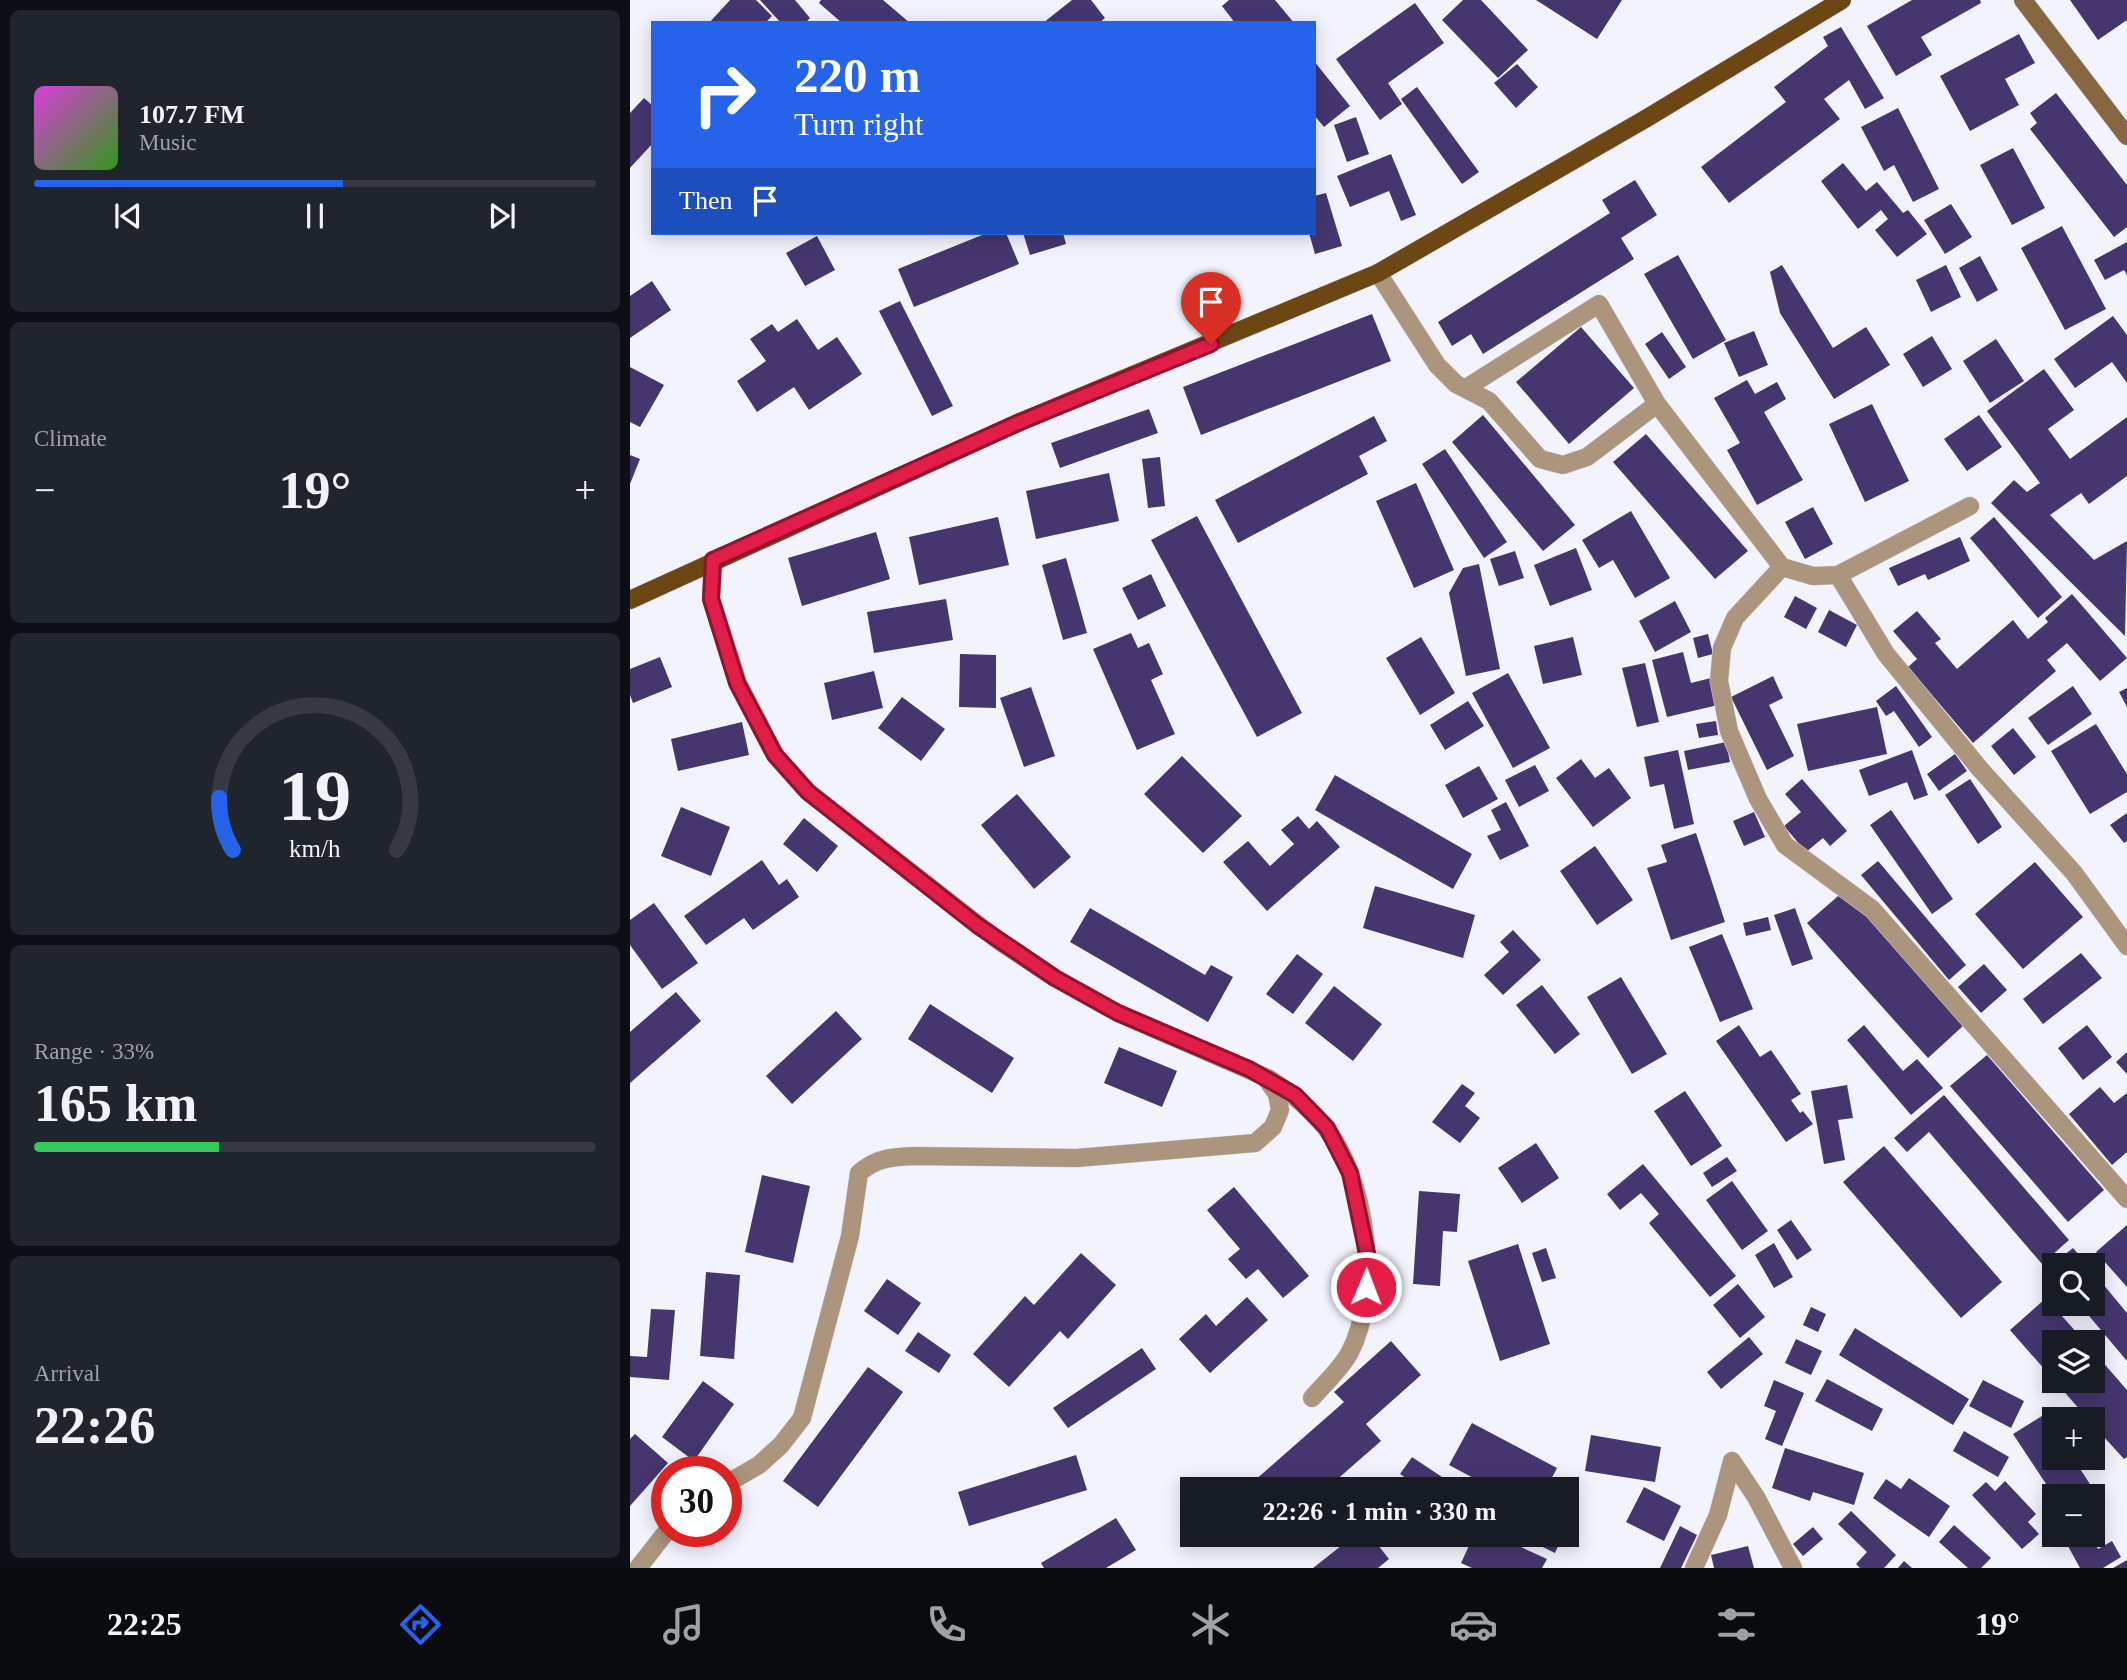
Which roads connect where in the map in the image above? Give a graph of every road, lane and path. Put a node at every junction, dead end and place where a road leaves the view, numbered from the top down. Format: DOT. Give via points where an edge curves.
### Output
graph roads {
  1 [pos="1842,0"];
  2 [pos="2023,0"];
  3 [pos="2127,136"];
  4 [pos="1378,273"];
  5 [pos="1466,388"];
  6 [pos="1657,404"];
  7 [pos="1970,506"];
  8 [pos="713,560"];
  9 [pos="1782,567"];
  10 [pos="1838,575"];
  11 [pos="630,600"];
  12 [pos="2127,946"];
  13 [pos="1265,1077"];
  14 [pos="2127,1199"];
  15 [pos="1312,1398"];
  16 [pos="742,1475"];
  17 [pos="654,1547"];
  18 [pos="638,1568"];
  19 [pos="1694,1568"];
  20 [pos="1793,1568"];
  1 -- 4 [label="main road"];
  2 -- 3 [label="street"];
  4 -- 5 [label="street" via="1437,365"];
  4 -- 8 [label="main road" via="1020,422"];
  5 -- 6 [label="street" via="1489,401 1540,459 1563,465 1587,457"];
  5 -- 6 [label="street" via="1598,304"];
  6 -- 9 [label="street"];
  7 -- 10 [label="street"];
  8 -- 11 [label="main road"];
  8 -- 13 [label="street" via="711,599 737,683 775,755 808,792 967,917 1055,978 1118,1013"];
  9 -- 10 [label="street" via="1813,576"];
  9 -- 14 [label="street" via="1735,618 1721,659 1719,681 1730,731 1758,799 1785,845 1872,909"];
  10 -- 12 [label="street" via="1886,653 1980,769 2074,873"];
  13 -- 15 [label="street" via="1295,1095 1327,1128 1350,1173 1369,1263 1363,1311 1350,1353"];
  13 -- 16 [label="street" via="1280,1110 1273,1127 1255,1143 1118,1156 914,1156 869,1164 859,1173 850,1236 802,1418 781,1445"];
  17 -- 18 [label="street"];
  19 -- 20 [label="street" via="1718,1515 1732,1461"];
}
